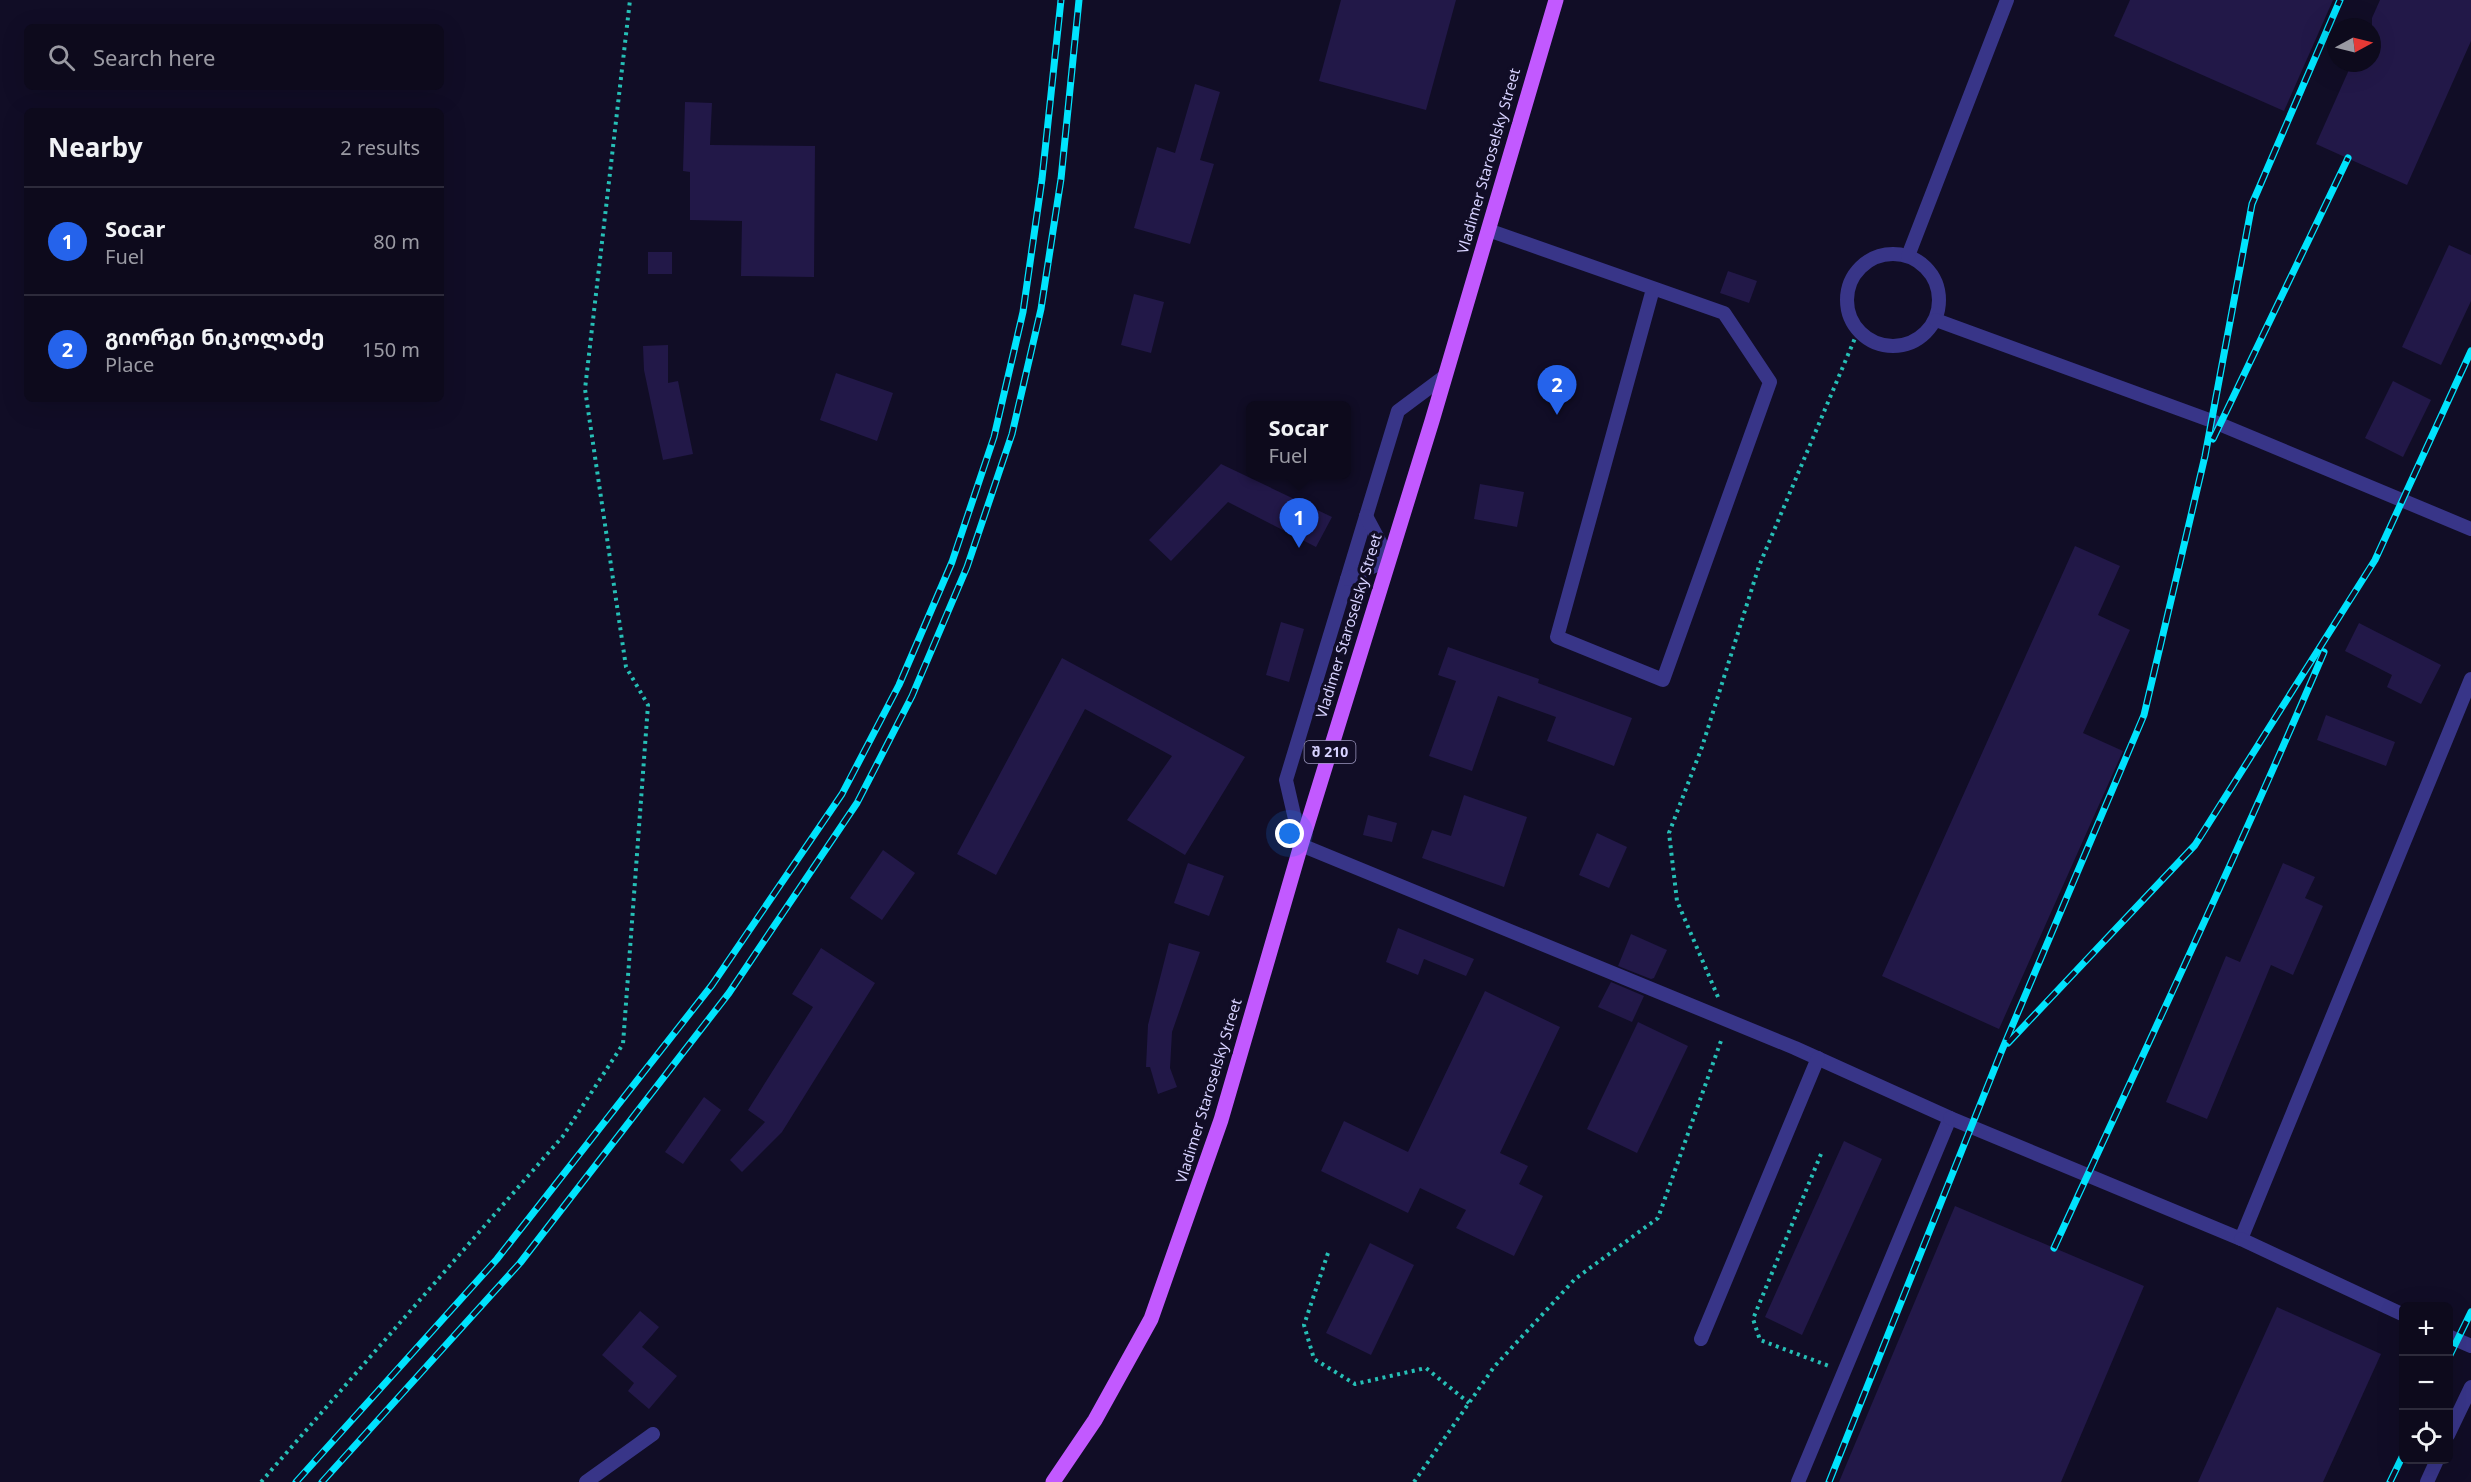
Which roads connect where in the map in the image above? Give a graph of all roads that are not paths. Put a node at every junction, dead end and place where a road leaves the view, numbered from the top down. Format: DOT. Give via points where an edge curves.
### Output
graph roads {
  1 [pos="1556,0"];
  2 [pos="2007,0"];
  3 [pos="1488,230"];
  4 [pos="1908,256"];
  5 [pos="1653,289"];
  6 [pos="1936,320"];
  7 [pos="1445,376"];
  8 [pos="1366,516"];
  9 [pos="2471,529"];
  10 [pos="1389,559"];
  11 [pos="1347,579"];
  12 [pos="2471,680"];
  13 [pos="1301,845"];
  14 [pos="1818,1058"];
  15 [pos="1950,1118"];
  16 [pos="2241,1239"];
  17 [pos="2399,1313"];
  18 [pos="2453,1338"];
  19 [pos="1701,1339"];
  20 [pos="2471,1346"];
  21 [pos="2471,1387"];
  22 [pos="2453,1425"];
  23 [pos="653,1434"];
  24 [pos="2435,1464"];
  25 [pos="586,1482"];
  26 [pos="1053,1482"];
  27 [pos="1798,1482"];
  28 [pos="2427,1482"];
  1 -- 3 [label="main road, Vladimer Staroselsky Street / შ 210"];
  2 -- 4 [label="lane"];
  3 -- 5 [label="lane"];
  3 -- 7 [label="main road, Vladimer Staroselsky Street / შ 210"];
  4 -- 6 [label="lane" via="1921,263 1937,283 1940,308"];
  4 -- 6 [label="lane" via="1878,256 1865,263 1848,288 1850,318 1858,331 1873,342 1891,347 1909,345 1925,335"];
  5 -- 5 [label="lane" via="1557,637 1663,680 1770,382 1724,313"];
  6 -- 9 [label="lane" via="2221,425"];
  7 -- 8 [label="lane" via="1398,411"];
  7 -- 10 [label="main road, Vladimer Staroselsky Street / შ 210"];
  8 -- 10 [label="lane"];
  8 -- 11 [label="lane"];
  10 -- 11 [label="lane"];
  10 -- 13 [label="main road, Vladimer Staroselsky Street / შ 210"];
  11 -- 13 [label="lane" via="1286,780"];
  12 -- 16 [label="lane"];
  13 -- 14 [label="lane"];
  13 -- 26 [label="main road, Vladimer Staroselsky Street / შ 210" via="1221,1120 1151,1319 1095,1420"];
  14 -- 15 [label="lane"];
  14 -- 19 [label="lane"];
  15 -- 16 [label="lane"];
  15 -- 27 [label="lane"];
  16 -- 17 [label="lane"];
  18 -- 20 [label="lane"];
  21 -- 22 [label="lane"];
  23 -- 25 [label="lane"];
  24 -- 28 [label="lane"];
}
